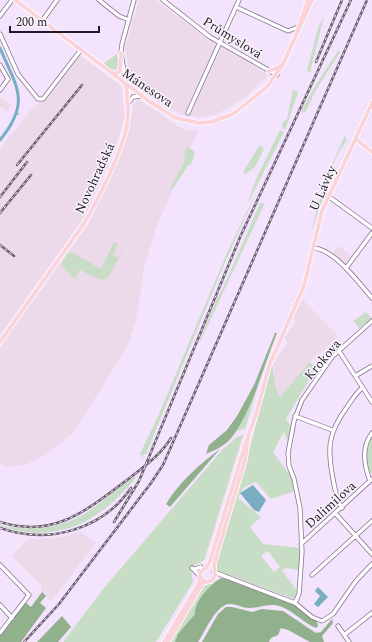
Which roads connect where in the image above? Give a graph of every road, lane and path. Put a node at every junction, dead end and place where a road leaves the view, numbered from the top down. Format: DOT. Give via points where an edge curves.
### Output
graph roads {
  1 [pos="14,0"];
  2 [pos="57,0"];
  3 [pos="99,0"];
  4 [pos="162,0"];
  5 [pos="238,0"];
  6 [pos="308,0"];
  7 [pos="312,0"];
  8 [pos="134,1"];
  9 [pos="236,7"];
  10 [pos="0,16"];
  11 [pos="129,20"];
  12 [pos="42,21"];
  13 [pos="298,27"];
  14 [pos="0,34"];
  15 [pos="296,34"];
  16 [pos="219,42"];
  17 [pos="80,51"];
  18 [pos="122,53"];
  19 [pos="0,64"];
  20 [pos="283,64"];
  21 [pos="105,70"];
  22 [pos="269,71"];
  23 [pos="276,75"];
  24 [pos="126,85"];
  25 [pos="0,90"];
  26 [pos="142,96"];
  27 [pos="128,102"];
  28 [pos="372,104"];
  29 [pos="188,114"];
  30 [pos="356,139"];
  31 [pos="372,152"];
  32 [pos="328,196"];
  33 [pos="372,228"];
  34 [pos="372,233"];
  35 [pos="314,248"];
  36 [pos="346,268"];
  37 [pos="372,298"];
  38 [pos="372,321"];
  39 [pos="0,342"];
  40 [pos="339,351"];
  41 [pos="372,366"];
  42 [pos="355,376"];
  43 [pos="362,388"];
  44 [pos="372,402"];
  45 [pos="295,416"];
  46 [pos="332,430"];
  47 [pos="372,433"];
  48 [pos="371,480"];
  49 [pos="342,508"];
  50 [pos="335,513"];
  51 [pos="372,521"];
  52 [pos="356,536"];
  53 [pos="301,544"];
  54 [pos="372,554"];
  55 [pos="214,555"];
  56 [pos="372,564"];
  57 [pos="0,565"];
  58 [pos="204,567"];
  59 [pos="197,572"];
  60 [pos="214,572"];
  61 [pos="312,575"];
  62 [pos="223,576"];
  63 [pos="214,578"];
  64 [pos="206,582"];
  65 [pos="195,592"];
  66 [pos="295,603"];
  67 [pos="0,605"];
  68 [pos="372,613"];
  69 [pos="12,618"];
  70 [pos="338,626"];
  71 [pos="0,633"];
  72 [pos="344,635"];
  73 [pos="164,642"];
  74 [pos="168,642"];
  75 [pos="349,642"];
  1 -- 10 [label="street"];
  1 -- 12 [label="main road, Mánesova"];
  2 -- 12 [label="street"];
  3 -- 11 [label="street" via="119,16"];
  4 -- 16 [label="street, Průmyslová"];
  5 -- 9 [label="street"];
  6 -- 13 [label="main road"];
  7 -- 15 [label="main road"];
  8 -- 11 [label="street, Novohradská"];
  9 -- 13 [label="street" via="288,31"];
  9 -- 16 [label="street"];
  11 -- 18 [label="street, Novohradská"];
  12 -- 17 [label="main road, Mánesova"];
  13 -- 15 [label="main road"];
  14 -- 17 [label="street" via="5,50 18,74 38,100 43,99"];
  15 -- 20 [label="main road, Mánesova"];
  16 -- 22 [label="street, Průmyslová"];
  16 -- 29 [label="street"];
  17 -- 21 [label="main road, Mánesova"];
  18 -- 21 [label="main road" via="120,71 115,74"];
  18 -- 24 [label="street, Novohradská"];
  19 -- 25 [label="street" via="8,79"];
  20 -- 22 [label="main road"];
  20 -- 23 [label="main road, Mánesova"];
  21 -- 24 [label="main road, Mánesova"];
  22 -- 23 [label="street, Průmyslová"];
  23 -- 26 [label="main road, Mánesova" via="254,98 233,114 211,122 192,122 176,118"];
  24 -- 26 [label="main road, Mánesova"];
  24 -- 27 [label="main road, Novohradská"];
  26 -- 27 [label="street" via="133,97"];
  27 -- 39 [label="main road, Novohradská" via="126,131 93,208"];
  28 -- 30 [label="main road, U Lávky"];
  30 -- 31 [label="main road"];
  30 -- 32 [label="main road, U Lávky"];
  32 -- 33 [label="street"];
  32 -- 35 [label="main road, U Lávky" via="318,222"];
  34 -- 36 [label="street"];
  35 -- 36 [label="street"];
  35 -- 55 [label="main road, U Lávky" via="301,294 269,366"];
  36 -- 37 [label="street"];
  38 -- 40 [label="street, Krokova"];
  40 -- 42 [label="street"];
  40 -- 45 [label="street, Krokova" via="300,403"];
  41 -- 42 [label="street"];
  42 -- 43 [label="street"];
  43 -- 44 [label="street"];
  43 -- 46 [label="street"];
  45 -- 46 [label="street"];
  45 -- 53 [label="street, Krokova" via="288,453 300,508"];
  46 -- 49 [label="street" via="329,456 337,501"];
  47 -- 48 [label="street" via="365,450"];
  48 -- 49 [label="street, Dalimilova"];
  49 -- 50 [label="street, Dalimilova"];
  50 -- 52 [label="street"];
  50 -- 53 [label="street, Dalimilova"];
  51 -- 52 [label="street"];
  52 -- 54 [label="street"];
  52 -- 61 [label="street"];
  53 -- 66 [label="street" via="300,587"];
  55 -- 58 [label="main road"];
  55 -- 60 [label="main road" via="211,566"];
  56 -- 66 [label="street" via="358,577 339,607 326,620 314,618"];
  57 -- 69 [label="street" via="29,595"];
  58 -- 59 [label="street"];
  58 -- 59 [label="main road"];
  58 -- 60 [label="main road"];
  59 -- 64 [label="main road"];
  59 -- 65 [label="main road"];
  60 -- 62 [label="street"];
  60 -- 63 [label="main road"];
  60 -- 64 [label="main road"];
  62 -- 63 [label="street"];
  62 -- 66 [label="street"];
  63 -- 64 [label="main road"];
  64 -- 65 [label="main road"];
  65 -- 73 [label="main road"];
  65 -- 74 [label="main road"];
  67 -- 69 [label="street"];
  68 -- 72 [label="street"];
  69 -- 71 [label="street"];
  70 -- 72 [label="street"];
  72 -- 75 [label="street"];
}
